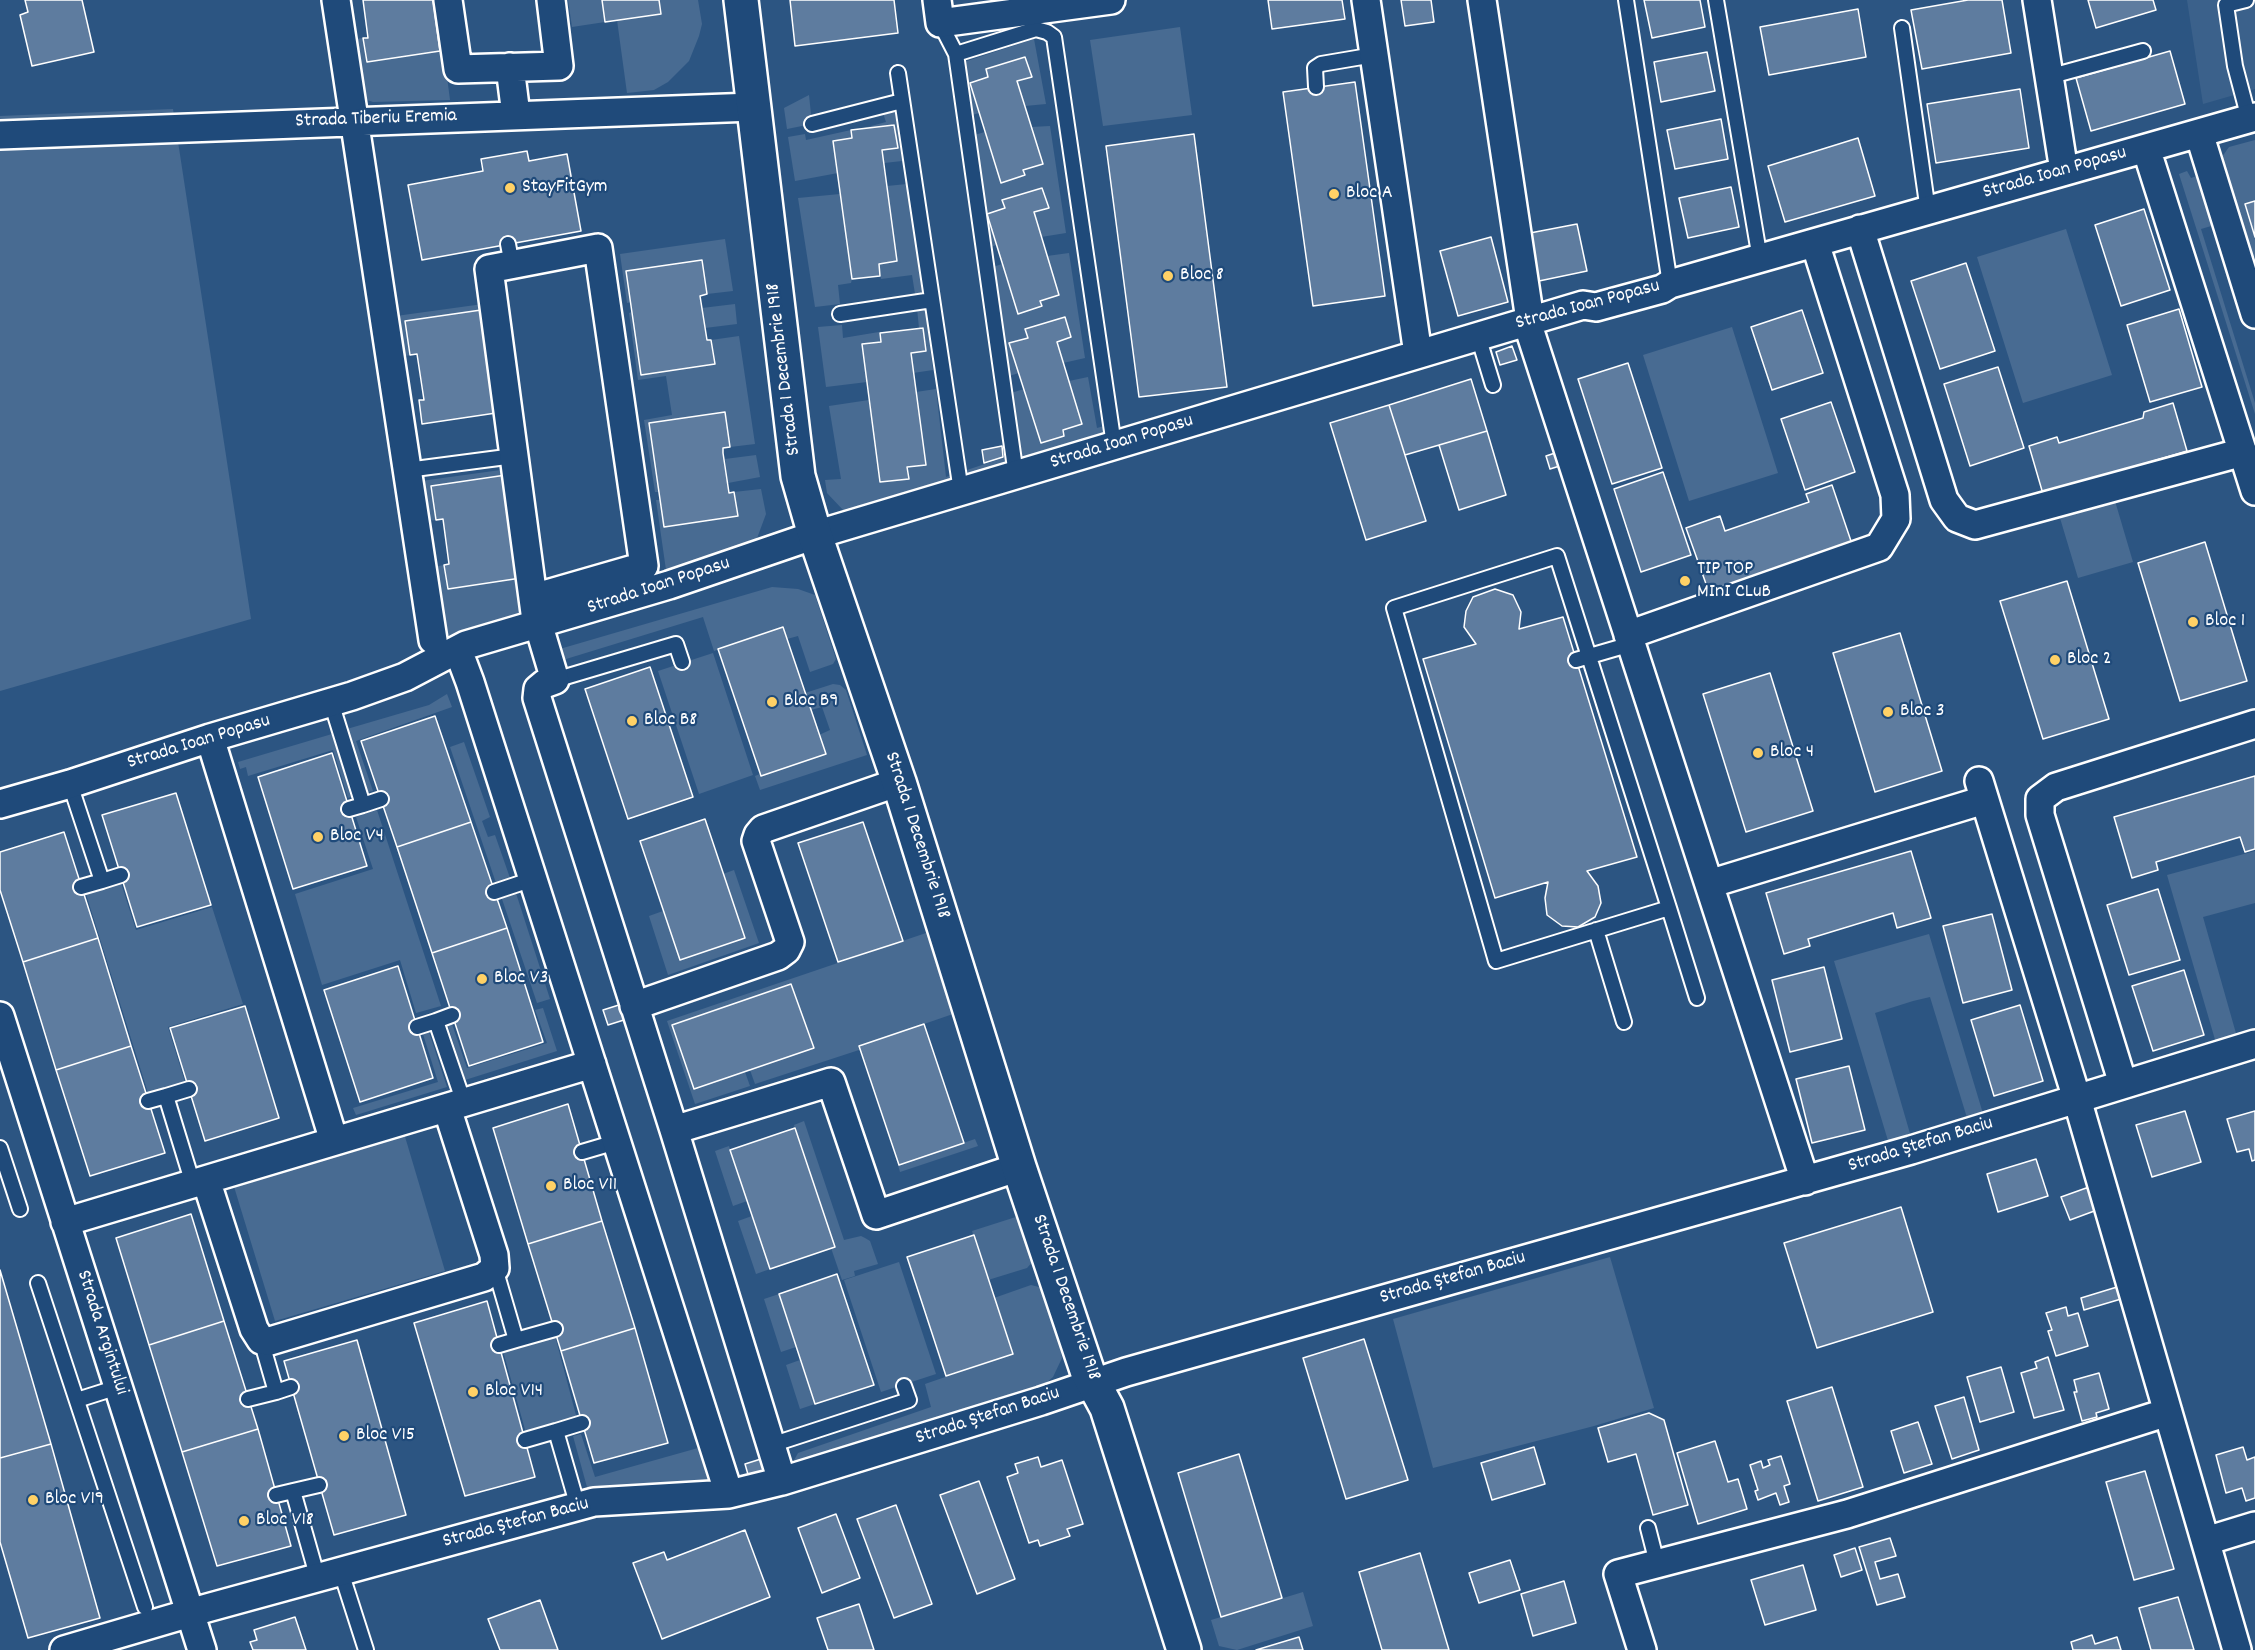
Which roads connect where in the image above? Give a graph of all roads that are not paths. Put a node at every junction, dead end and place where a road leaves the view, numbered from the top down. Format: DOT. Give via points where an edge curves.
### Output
graph roads {
  1 [pos="336,0"];
  2 [pos="448,0"];
  3 [pos="551,0"];
  4 [pos="741,0"];
  5 [pos="1111,0"];
  6 [pos="1366,0"];
  7 [pos="1482,0"];
  8 [pos="1626,0"];
  9 [pos="2037,0"];
  10 [pos="2246,0"];
  11 [pos="1718,1"];
  12 [pos="938,12"];
  13 [pos="1902,28"];
  14 [pos="2143,51"];
  15 [pos="956,54"];
  16 [pos="1374,56"];
  17 [pos="510,67"];
  18 [pos="898,73"];
  19 [pos="2049,78"];
  20 [pos="1316,87"];
  21 [pos="902,101"];
  22 [pos="753,106"];
  23 [pos="516,115"];
  24 [pos="2252,118"];
  25 [pos="354,121"];
  26 [pos="812,124"];
  27 [pos="2199,133"];
  28 [pos="0,135"];
  29 [pos="2146,148"];
  30 [pos="2064,171"];
  31 [pos="1928,210"];
  32 [pos="1860,230"];
  33 [pos="1815,243"];
  34 [pos="1760,259"];
  35 [pos="1670,284"];
  36 [pos="932,300"];
  37 [pos="2255,314"];
  38 [pos="840,315"];
  39 [pos="1529,321"];
  40 [pos="1478,336"];
  41 [pos="1418,354"];
  42 [pos="1493,385"];
  43 [pos="1114,445"];
  44 [pos="2243,452"];
  45 [pos="514,456"];
  46 [pos="407,470"];
  47 [pos="1016,475"];
  48 [pos="961,491"];
  49 [pos="2255,491"];
  50 [pos="815,535"];
  51 [pos="533,598"];
  52 [pos="538,625"];
  53 [pos="1630,639"];
  54 [pos="433,640"];
  55 [pos="458,650"];
  56 [pos="1582,658"];
  57 [pos="682,662"];
  58 [pos="555,680"];
  59 [pos="331,702"];
  60 [pos="2255,724"];
  61 [pos="210,738"];
  62 [pos="899,782"];
  63 [pos="70,784"];
  64 [pos="381,799"];
  65 [pos="0,804"];
  66 [pos="121,875"];
  67 [pos="533,879"];
  68 [pos="102,881"];
  69 [pos="1709,884"];
  70 [pos="81,887"];
  71 [pos="495,892"];
  72 [pos="1669,908"];
  73 [pos="1596,930"];
  74 [pos="1697,998"];
  75 [pos="634,1006"];
  76 [pos="453,1016"];
  77 [pos="436,1021"];
  78 [pos="1,1022"];
  79 [pos="1624,1022"];
  80 [pos="417,1027"];
  81 [pos="2255,1044"];
  82 [pos="592,1064"];
  83 [pos="2123,1084"];
  84 [pos="189,1089"];
  85 [pos="166,1096"];
  86 [pos="2077,1099"];
  87 [pos="148,1101"];
  88 [pos="455,1105"];
  89 [pos="674,1130"];
  90 [pos="334,1141"];
  91 [pos="616,1142"];
  92 [pos="0,1148"];
  93 [pos="582,1152"];
  94 [pos="1020,1167"];
  95 [pos="1805,1181"];
  96 [pos="199,1182"];
  97 [pos="20,1209"];
  98 [pos="65,1222"];
  99 [pos="495,1268"];
  100 [pos="38,1283"];
  101 [pos="555,1329"];
  102 [pos="261,1340"];
  103 [pos="516,1340"];
  104 [pos="499,1345"];
  105 [pos="1094,1383"];
  106 [pos="904,1386"];
  107 [pos="118,1387"];
  108 [pos="291,1387"];
  109 [pos="276,1392"];
  110 [pos="248,1399"];
  111 [pos="77,1400"];
  112 [pos="2168,1412"];
  113 [pos="582,1423"];
  114 [pos="556,1431"];
  115 [pos="525,1440"];
  116 [pos="771,1444"];
  117 [pos="782,1481"];
  118 [pos="319,1485"];
  119 [pos="294,1491"];
  120 [pos="729,1494"];
  121 [pos="276,1495"];
  122 [pos="578,1507"];
  123 [pos="2255,1526"];
  124 [pos="1648,1528"];
  125 [pos="2206,1541"];
  126 [pos="1658,1563"];
  127 [pos="330,1575"];
  128 [pos="145,1607"];
  129 [pos="189,1614"];
  130 [pos="64,1650"];
  131 [pos="202,1650"];
  132 [pos="366,1650"];
  133 [pos="1184,1650"];
  134 [pos="1642,1650"];
  135 [pos="2237,1650"];
  1 -- 25 [label="street"];
  2 -- 17 [label="street" via="458,69"];
  3 -- 17 [label="street" via="559,66"];
  4 -- 22 [label="street, Strada 1 Decembrie 1918"];
  5 -- 12 [label="street"];
  6 -- 16 [label="street"];
  7 -- 39 [label="street"];
  8 -- 35 [label="lane"];
  9 -- 19 [label="street"];
  10 -- 24 [label="lane" via="2226,4 2235,66"];
  11 -- 34 [label="lane"];
  12 -- 15 [label="lane"];
  13 -- 31 [label="lane"];
  14 -- 19 [label="lane"];
  15 -- 43 [label="lane" via="1036,29 1054,37"];
  15 -- 47 [label="lane"];
  16 -- 20 [label="lane" via="1321,64 1316,68"];
  16 -- 41 [label="street"];
  17 -- 23 [label="street"];
  18 -- 21 [label="lane"];
  19 -- 30 [label="street"];
  21 -- 26 [label="lane"];
  21 -- 36 [label="lane"];
  22 -- 23 [label="street, Strada Tiberiu Eremia"];
  22 -- 50 [label="street, Strada 1 Decembrie 1918" via="798,476"];
  23 -- 25 [label="street, Strada Tiberiu Eremia"];
  24 -- 27 [label="street, Strada Ioan Popasu"];
  25 -- 28 [label="street, Strada Tiberiu Eremia"];
  25 -- 46 [label="street"];
  27 -- 29 [label="street, Strada Ioan Popasu"];
  27 -- 37 [label="street"];
  29 -- 30 [label="street, Strada Ioan Popasu"];
  29 -- 44 [label="street"];
  30 -- 31 [label="street, Strada Ioan Popasu"];
  31 -- 32 [label="street, Strada Ioan Popasu"];
  32 -- 33 [label="street, Strada Ioan Popasu"];
  32 -- 44 [label="street" via="1944,500 1957,518 1975,525"];
  33 -- 34 [label="street, Strada Ioan Popasu"];
  33 -- 53 [label="street" via="1895,495 1896,519 1879,547"];
  34 -- 35 [label="street, Strada Ioan Popasu"];
  35 -- 39 [label="street, Strada Ioan Popasu" via="1596,307 1582,305"];
  36 -- 38 [label="lane"];
  36 -- 48 [label="lane"];
  39 -- 40 [label="street, Strada Ioan Popasu"];
  39 -- 53 [label="street"];
  40 -- 41 [label="street, Strada Ioan Popasu"];
  40 -- 42 [label="lane"];
  41 -- 43 [label="street, Strada Ioan Popasu"];
  43 -- 47 [label="street, Strada Ioan Popasu"];
  44 -- 49 [label="street"];
  45 -- 46 [label="lane"];
  45 -- 51 [label="street"];
  45 -- 51 [label="street" via="489,269 510,254 598,248 644,566"];
  46 -- 54 [label="street"];
  47 -- 48 [label="street, Strada Ioan Popasu"];
  48 -- 50 [label="street, Strada Ioan Popasu"];
  50 -- 52 [label="street, Strada Ioan Popasu"];
  50 -- 62 [label="street, Strada 1 Decembrie 1918"];
  51 -- 52 [label="street"];
  52 -- 55 [label="street, Strada Ioan Popasu"];
  52 -- 58 [label="street"];
  53 -- 56 [label="lane"];
  53 -- 69 [label="street"];
  55 -- 59 [label="street, Strada Ioan Popasu" via="405,677"];
  55 -- 67 [label="street"];
  56 -- 72 [label="lane"];
  56 -- 73 [label="lane" via="1557,556 1394,608 1496,961"];
  57 -- 58 [label="lane" via="676,644"];
  58 -- 75 [label="street" via="538,689 537,698"];
  59 -- 61 [label="street, Strada Ioan Popasu"];
  59 -- 64 [label="lane" via="356,807"];
  60 -- 83 [label="street" via="2056,787 2040,799 2040,814"];
  61 -- 63 [label="street, Strada Ioan Popasu"];
  61 -- 90 [label="street"];
  62 -- 75 [label="street" via="763,829 758,835 756,841 790,942 786,950"];
  62 -- 94 [label="street, Strada 1 Decembrie 1918"];
  63 -- 65 [label="street, Strada Ioan Popasu"];
  63 -- 68 [label="lane"];
  66 -- 68 [label="lane"];
  67 -- 71 [label="lane"];
  67 -- 82 [label="street"];
  68 -- 70 [label="lane"];
  69 -- 86 [label="street" via="1982,791"];
  69 -- 95 [label="street"];
  72 -- 73 [label="lane"];
  72 -- 74 [label="lane"];
  73 -- 79 [label="lane"];
  75 -- 89 [label="street"];
  76 -- 77 [label="lane"];
  77 -- 80 [label="lane"];
  77 -- 88 [label="lane"];
  78 -- 98 [label="street, Strada Argintului"];
  81 -- 83 [label="street, Strada Ștefan Baciu"];
  82 -- 88 [label="street"];
  82 -- 91 [label="street"];
  83 -- 86 [label="street, Strada Ștefan Baciu"];
  84 -- 85 [label="lane"];
  85 -- 87 [label="lane"];
  85 -- 96 [label="lane"];
  86 -- 95 [label="street, Strada Ștefan Baciu"];
  86 -- 112 [label="street"];
  88 -- 90 [label="street"];
  88 -- 99 [label="street"];
  89 -- 94 [label="street" via="831,1082 876,1215"];
  89 -- 116 [label="street"];
  90 -- 96 [label="street"];
  91 -- 93 [label="lane"];
  91 -- 120 [label="street"];
  92 -- 97 [label="lane"];
  94 -- 105 [label="street, Strada 1 Decembrie 1918"];
  95 -- 105 [label="street, Strada Ștefan Baciu"];
  96 -- 98 [label="street"];
  96 -- 102 [label="street"];
  98 -- 107 [label="street, Strada Argintului"];
  99 -- 102 [label="street" via="484,1277 270,1341"];
  99 -- 103 [label="lane"];
  100 -- 111 [label="lane"];
  101 -- 103 [label="lane"];
  102 -- 109 [label="lane"];
  103 -- 104 [label="lane"];
  105 -- 117 [label="street, Strada Ștefan Baciu"];
  105 -- 133 [label="street, Strada 1 Decembrie 1918" via="1107,1408"];
  106 -- 116 [label="lane" via="909,1400"];
  107 -- 111 [label="lane"];
  107 -- 129 [label="street, Strada Argintului"];
  108 -- 109 [label="lane"];
  109 -- 110 [label="lane"];
  111 -- 128 [label="lane"];
  112 -- 125 [label="street"];
  112 -- 126 [label="street" via="1847,1514"];
  113 -- 114 [label="lane"];
  114 -- 115 [label="lane"];
  114 -- 122 [label="lane"];
  116 -- 117 [label="street"];
  117 -- 120 [label="street, Strada Ștefan Baciu"];
  118 -- 119 [label="lane"];
  119 -- 121 [label="lane"];
  119 -- 127 [label="lane"];
  120 -- 122 [label="street, Strada Ștefan Baciu" via="594,1502"];
  122 -- 127 [label="street, Strada Ștefan Baciu"];
  123 -- 125 [label="street"];
  124 -- 126 [label="lane"];
  125 -- 135 [label="street"];
  126 -- 134 [label="street" via="1618,1574"];
  127 -- 129 [label="street, Strada Ștefan Baciu"];
  127 -- 132 [label="lane"];
  129 -- 130 [label="street, Strada Ștefan Baciu"];
  129 -- 131 [label="street, Strada Argintului"];
}
